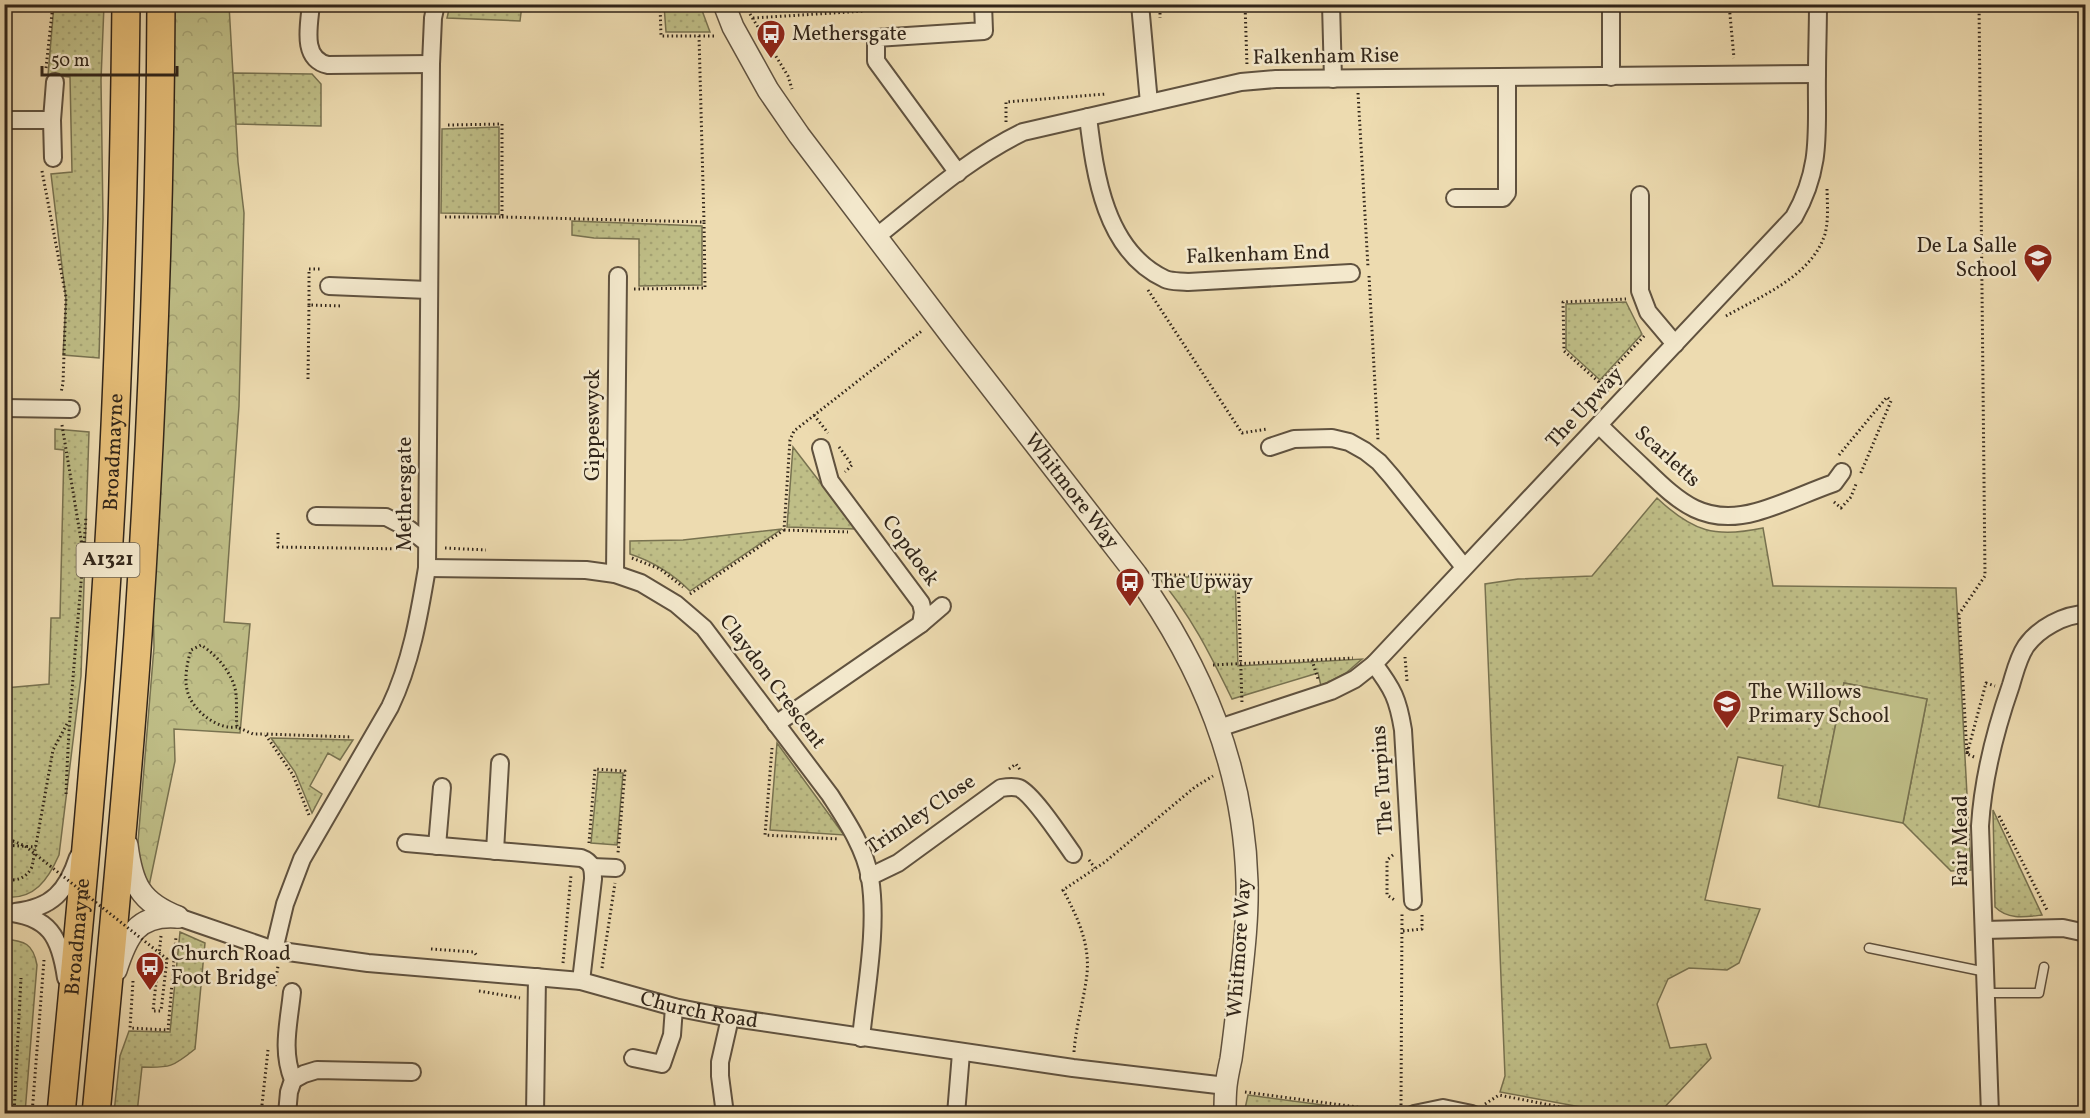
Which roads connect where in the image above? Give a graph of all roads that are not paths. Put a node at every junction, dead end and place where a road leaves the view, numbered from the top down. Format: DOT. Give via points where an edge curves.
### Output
graph roads {
  1 [pos="126,4"];
  2 [pos="161,4"];
  3 [pos="310,4"];
  4 [pos="436,4"];
  5 [pos="724,4"];
  6 [pos="983,4"];
  7 [pos="1140,4"];
  8 [pos="1331,4"];
  9 [pos="1611,4"];
  10 [pos="1818,4"];
  11 [pos="431,64"];
  12 [pos="1817,74"];
  13 [pos="1507,77"];
  14 [pos="1611,77"];
  15 [pos="1332,79"];
  16 [pos="56,82"];
  17 [pos="1149,102"];
  18 [pos="1088,117"];
  19 [pos="4,120"];
  20 [pos="52,120"];
  21 [pos="48,161"];
  22 [pos="958,172"];
  23 [pos="1640,195"];
  24 [pos="1455,198"];
  25 [pos="876,237"];
  26 [pos="1351,273"];
  27 [pos="618,276"];
  28 [pos="329,286"];
  29 [pos="429,290"];
  30 [pos="1675,344"];
  31 [pos="4,408"];
  32 [pos="66,415"];
  33 [pos="1599,425"];
  34 [pos="1270,447"];
  35 [pos="821,448"];
  36 [pos="1839,466"];
  37 [pos="316,516"];
  38 [pos="432,545"];
  39 [pos="1464,567"];
  40 [pos="427,568"];
  41 [pos="615,574"];
  42 [pos="942,606"];
  43 [pos="2085,614"];
  44 [pos="921,624"];
  45 [pos="1374,664"];
  46 [pos="776,724"];
  47 [pos="1219,728"];
  48 [pos="500,763"];
  49 [pos="442,787"];
  50 [pos="78,806"];
  51 [pos="124,808"];
  52 [pos="406,843"];
  53 [pos="437,846"];
  54 [pos="495,851"];
  55 [pos="1081,856"];
  56 [pos="592,867"];
  57 [pos="616,868"];
  58 [pos="870,877"];
  59 [pos="1417,904"];
  60 [pos="8,912"];
  61 [pos="172,923"];
  62 [pos="1984,930"];
  63 [pos="2085,933"];
  64 [pos="1869,948"];
  65 [pos="274,950"];
  66 [pos="2044,967"];
  67 [pos="1986,972"];
  68 [pos="537,977"];
  69 [pos="581,981"];
  70 [pos="292,992"];
  71 [pos="1986,993"];
  72 [pos="107,996"];
  73 [pos="674,1007"];
  74 [pos="730,1018"];
  75 [pos="70,1024"];
  76 [pos="861,1038"];
  77 [pos="961,1053"];
  78 [pos="633,1058"];
  79 [pos="412,1072"];
  80 [pos="293,1080"];
  81 [pos="1235,1089"];
  82 [pos="1409,1107"];
  83 [pos="1479,1109"];
  84 [pos="61,1113"];
  85 [pos="96,1113"];
  86 [pos="287,1113"];
  87 [pos="534,1113"];
  88 [pos="725,1113"];
  89 [pos="956,1113"];
  90 [pos="1224,1113"];
  91 [pos="1990,1113"];
  1 -- 50 [label="main road, Broadmayne / A1321" via="121,293 105,612"];
  2 -- 51 [label="main road, Broadmayne / A1321" via="154,344"];
  3 -- 11 [label="street" via="309,45 321,64"];
  4 -- 11 [label="street, Methersgate"];
  5 -- 25 [label="street, Whitmore Way" via="768,90"];
  6 -- 22 [label="street" via="984,31 876,38 876,61"];
  7 -- 17 [label="street"];
  8 -- 15 [label="street"];
  9 -- 14 [label="street"];
  10 -- 12 [label="street, The Upway"];
  11 -- 29 [label="street, Methersgate"];
  12 -- 14 [label="street, Falkenham Rise"];
  12 -- 30 [label="street, The Upway" via="1818,141 1803,201 1782,232"];
  13 -- 14 [label="street, Falkenham Rise"];
  13 -- 15 [label="street, Falkenham Rise"];
  13 -- 24 [label="street" via="1507,193 1503,198"];
  15 -- 17 [label="street, Falkenham Rise" via="1241,82"];
  16 -- 20 [label="street"];
  17 -- 18 [label="street, Falkenham Rise"];
  18 -- 22 [label="street, Falkenham Rise" via="1023,132"];
  18 -- 26 [label="street, Falkenham End" via="1094,165 1111,220 1127,248 1145,267 1166,280"];
  19 -- 20 [label="street"];
  20 -- 21 [label="street"];
  22 -- 25 [label="street, Falkenham Rise"];
  23 -- 30 [label="street" via="1640,291 1648,312"];
  25 -- 47 [label="street, Whitmore Way" via="1163,613 1195,671"];
  27 -- 41 [label="street, Gippeswyck"];
  28 -- 29 [label="street"];
  29 -- 38 [label="street, Methersgate"];
  30 -- 33 [label="street, The Upway"];
  31 -- 32 [label="street"];
  33 -- 36 [label="street, Scarletts" via="1669,493 1706,514 1733,516 1756,512 1834,483"];
  33 -- 39 [label="street, The Upway"];
  34 -- 39 [label="street" via="1294,439 1332,438 1365,451 1392,477"];
  35 -- 44 [label="street, Copdoek" via="830,481 921,603"];
  37 -- 38 [label="street" via="386,517"];
  38 -- 40 [label="street, Methersgate"];
  39 -- 45 [label="street, The Upway"];
  40 -- 41 [label="street, Claydon Crescent" via="585,570"];
  40 -- 65 [label="street, Methersgate" via="408,664 390,707 302,859 285,904"];
  41 -- 46 [label="street, Claydon Crescent" via="641,583 676,604 704,628"];
  42 -- 44 [label="street"];
  43 -- 62 [label="street, Fair Mead" via="2065,618 2034,636 2019,660 2006,698 1982,793"];
  44 -- 46 [label="street"];
  45 -- 47 [label="street, The Upway" via="1331,691"];
  45 -- 59 [label="street, The Turpins" via="1399,704"];
  46 -- 58 [label="street, Claydon Crescent" via="848,823"];
  47 -- 81 [label="street, Whitmore Way" via="1238,798 1247,883 1244,951 1231,1058"];
  48 -- 54 [label="street"];
  49 -- 53 [label="street"];
  50 -- 60 [label="street" via="73,872 64,888 46,904"];
  50 -- 75 [label="main road, Broadmayne / A1321"];
  51 -- 61 [label="street, Church Road" via="130,866 136,884"];
  51 -- 72 [label="main road, Broadmayne / A1321"];
  52 -- 53 [label="street"];
  53 -- 54 [label="street"];
  54 -- 56 [label="street" via="581,858"];
  55 -- 58 [label="street, Trimley Close" via="1030,797 1010,786 1001,788 898,863"];
  56 -- 57 [label="street"];
  56 -- 69 [label="street"];
  58 -- 76 [label="street, Claydon Crescent" via="869,961"];
  60 -- 75 [label="street" via="44,924 57,940"];
  61 -- 65 [label="street, Church Road"];
  61 -- 72 [label="street, Church Road" via="162,915 136,928 122,951"];
  62 -- 63 [label="street" via="2063,928"];
  62 -- 67 [label="street, Fair Mead"];
  64 -- 67 [label="lane"];
  65 -- 68 [label="street, Church Road" via="368,963"];
  66 -- 71 [label="lane" via="2039,993"];
  67 -- 71 [label="street, Fair Mead"];
  68 -- 69 [label="street, Church Road"];
  68 -- 87 [label="street"];
  69 -- 73 [label="street, Church Road"];
  70 -- 80 [label="street" via="285,1053"];
  71 -- 91 [label="street, Fair Mead"];
  72 -- 85 [label="main road, Broadmayne / A1321"];
  73 -- 74 [label="street, Church Road"];
  73 -- 78 [label="street" via="672,1035 662,1064"];
  74 -- 76 [label="street, Church Road"];
  74 -- 88 [label="street" via="720,1062"];
  75 -- 84 [label="main road, Broadmayne / A1321"];
  76 -- 77 [label="street, Church Road"];
  77 -- 81 [label="street, Church Road"];
  77 -- 89 [label="street"];
  79 -- 80 [label="street" via="317,1070"];
  80 -- 86 [label="street"];
  81 -- 90 [label="street, Whitmore Way"];
  82 -- 83 [label="street"];
}
